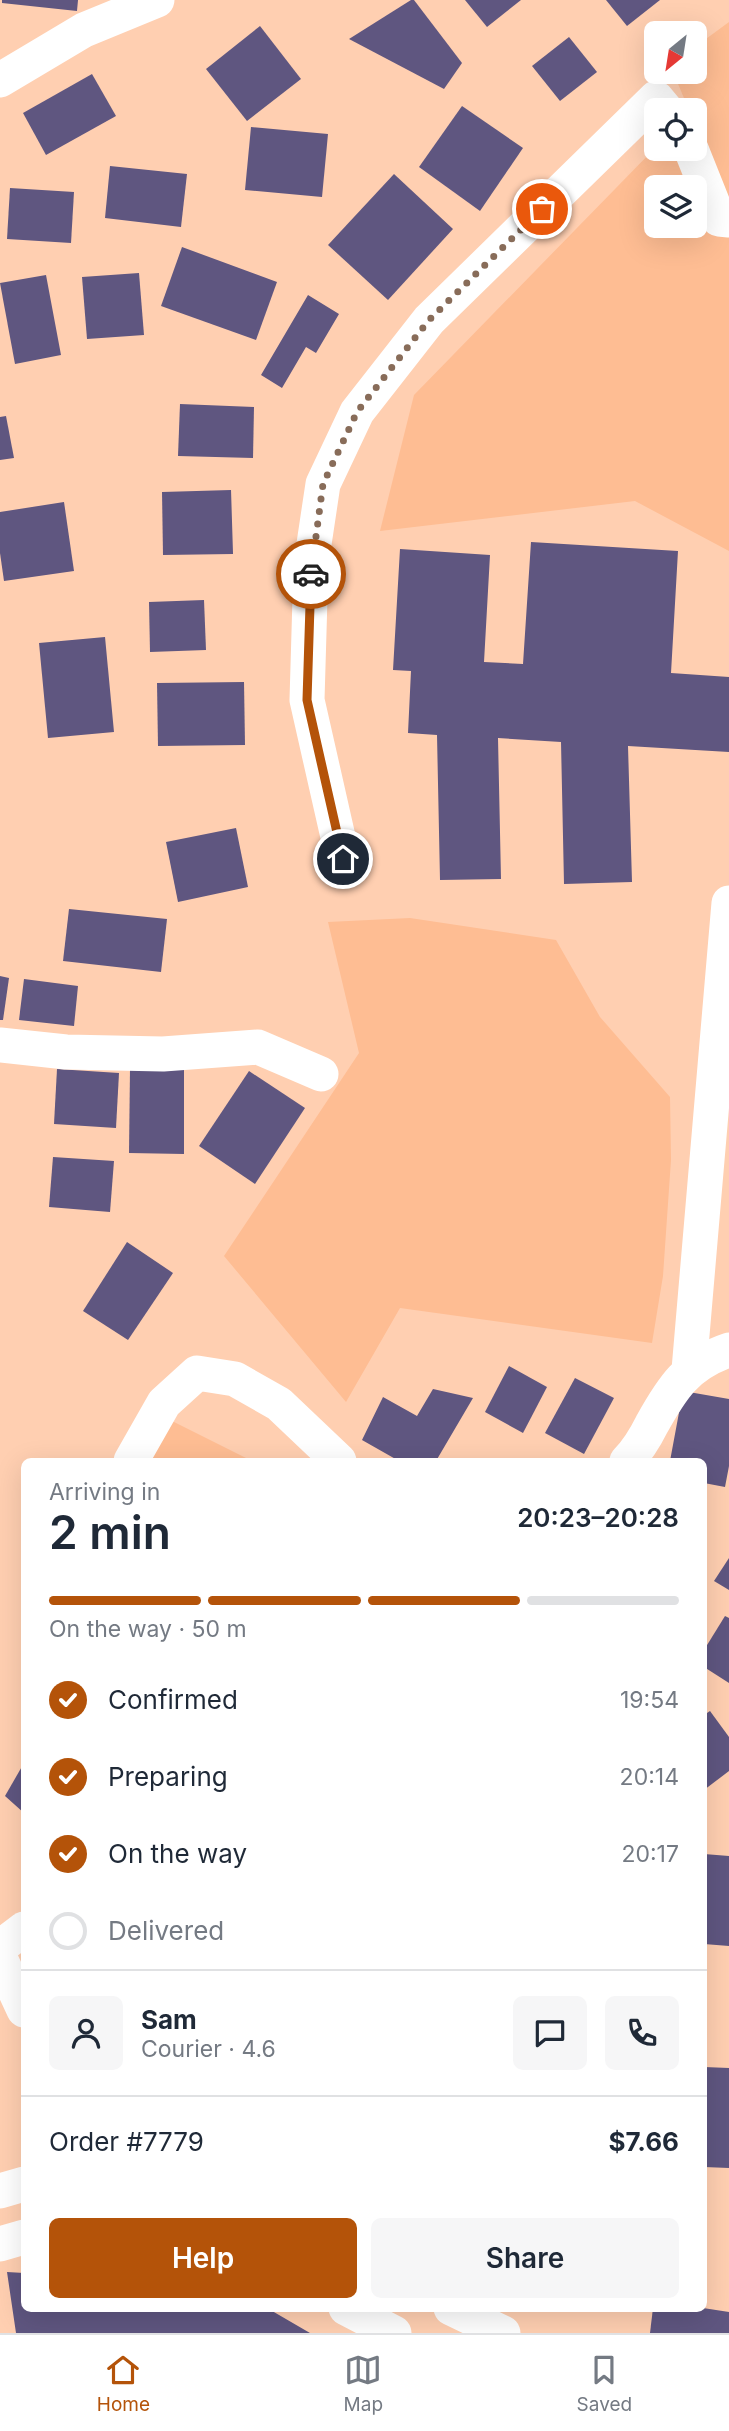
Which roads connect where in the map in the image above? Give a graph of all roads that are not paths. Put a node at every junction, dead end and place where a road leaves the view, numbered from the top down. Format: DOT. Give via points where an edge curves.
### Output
graph roads {
  1 [pos="157,0"];
  2 [pos="0,80"];
  3 [pos="644,110"];
  4 [pos="696,161"];
  5 [pos="729,220"];
  6 [pos="343,859"];
  7 [pos="729,903"];
  8 [pos="0,1045"];
  9 [pos="321,1074"];
  10 [pos="729,1350"];
  11 [pos="689,1370"];
  12 [pos="133,1458"];
  13 [pos="336,1458"];
  14 [pos="631,1458"];
  15 [pos="21,1931"];
  16 [pos="0,1947"];
  17 [pos="0,1958"];
  18 [pos="21,2004"];
  19 [pos="21,2185"];
  20 [pos="0,2192"];
  21 [pos="21,2238"];
  22 [pos="0,2244"];
  23 [pos="354,2312"];
  24 [pos="459,2312"];
  25 [pos="394,2333"];
  26 [pos="503,2333"];
  1 -- 2 [label="street" via="84,30"];
  3 -- 6 [label="street" via="429,320 357,412 323,484 311,564 307,700"];
  4 -- 5 [label="street" via="719,219"];
  7 -- 11 [label="street"];
  8 -- 9 [label="street" via="163,1054 258,1047"];
  10 -- 11 [label="street"];
  11 -- 14 [label="street" via="669,1392"];
  12 -- 13 [label="street" via="164,1403 197,1373 235,1380 279,1404"];
  15 -- 16 [label="street"];
  17 -- 18 [label="street"];
  19 -- 20 [label="street"];
  21 -- 22 [label="street"];
  23 -- 25 [label="street"];
  24 -- 26 [label="street"];
}
